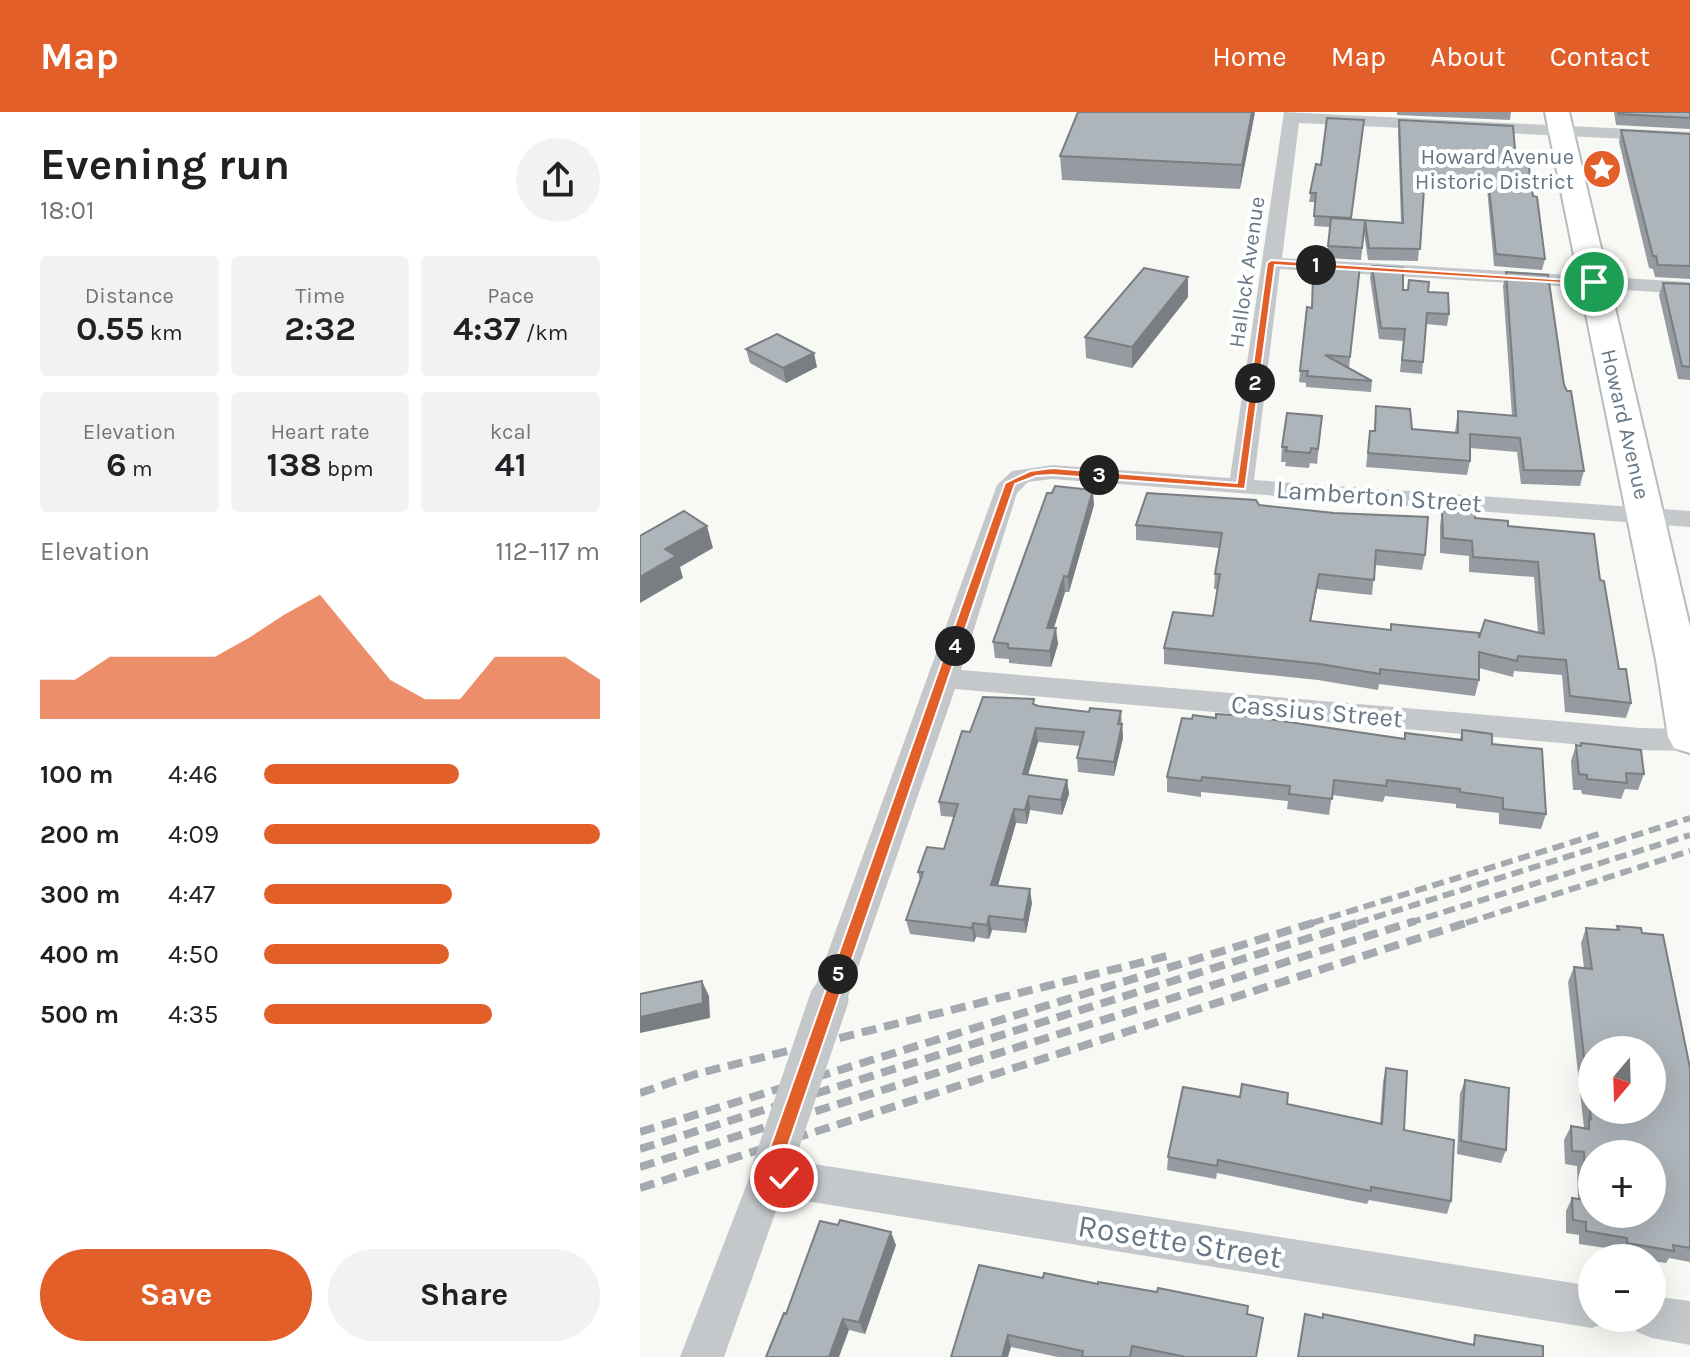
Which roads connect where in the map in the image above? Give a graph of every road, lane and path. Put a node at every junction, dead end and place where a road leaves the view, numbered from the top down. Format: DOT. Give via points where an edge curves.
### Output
graph roads {
  1 [pos="1292,115"];
  2 [pos="1559,122"];
  3 [pos="1690,137"];
  4 [pos="1271,263"];
  5 [pos="1594,282"];
  6 [pos="1690,288"];
  7 [pos="1241,486"];
  8 [pos="1646,516"];
  9 [pos="1690,519"];
  10 [pos="944,678"];
  11 [pos="1690,739"];
  12 [pos="773,1179"];
  13 [pos="1578,1305"];
  14 [pos="1666,1319"];
  15 [pos="1690,1323"];
  16 [pos="702,1357"];
  1 -- 2 [label="street"];
  1 -- 4 [label="street, Hallock Avenue"];
  2 -- 3 [label="street"];
  2 -- 5 [label="main road, Howard Avenue"];
  4 -- 5 [label="street"];
  4 -- 7 [label="street, Hallock Avenue"];
  5 -- 6 [label="street"];
  5 -- 8 [label="main road, Howard Avenue"];
  7 -- 8 [label="street, Lamberton Street"];
  7 -- 10 [label="street, Lamberton Street" via="1052,472 1021,476 1006,490"];
  8 -- 9 [label="street, Lamberton Street"];
  8 -- 11 [label="main road, Howard Avenue"];
  10 -- 11 [label="street, Cassius Street" via="1640,739"];
  10 -- 12 [label="street, bridge" via="829,999"];
  12 -- 13 [label="street, Rosette Street"];
  12 -- 16 [label="street"];
  14 -- 15 [label="street"];
}
